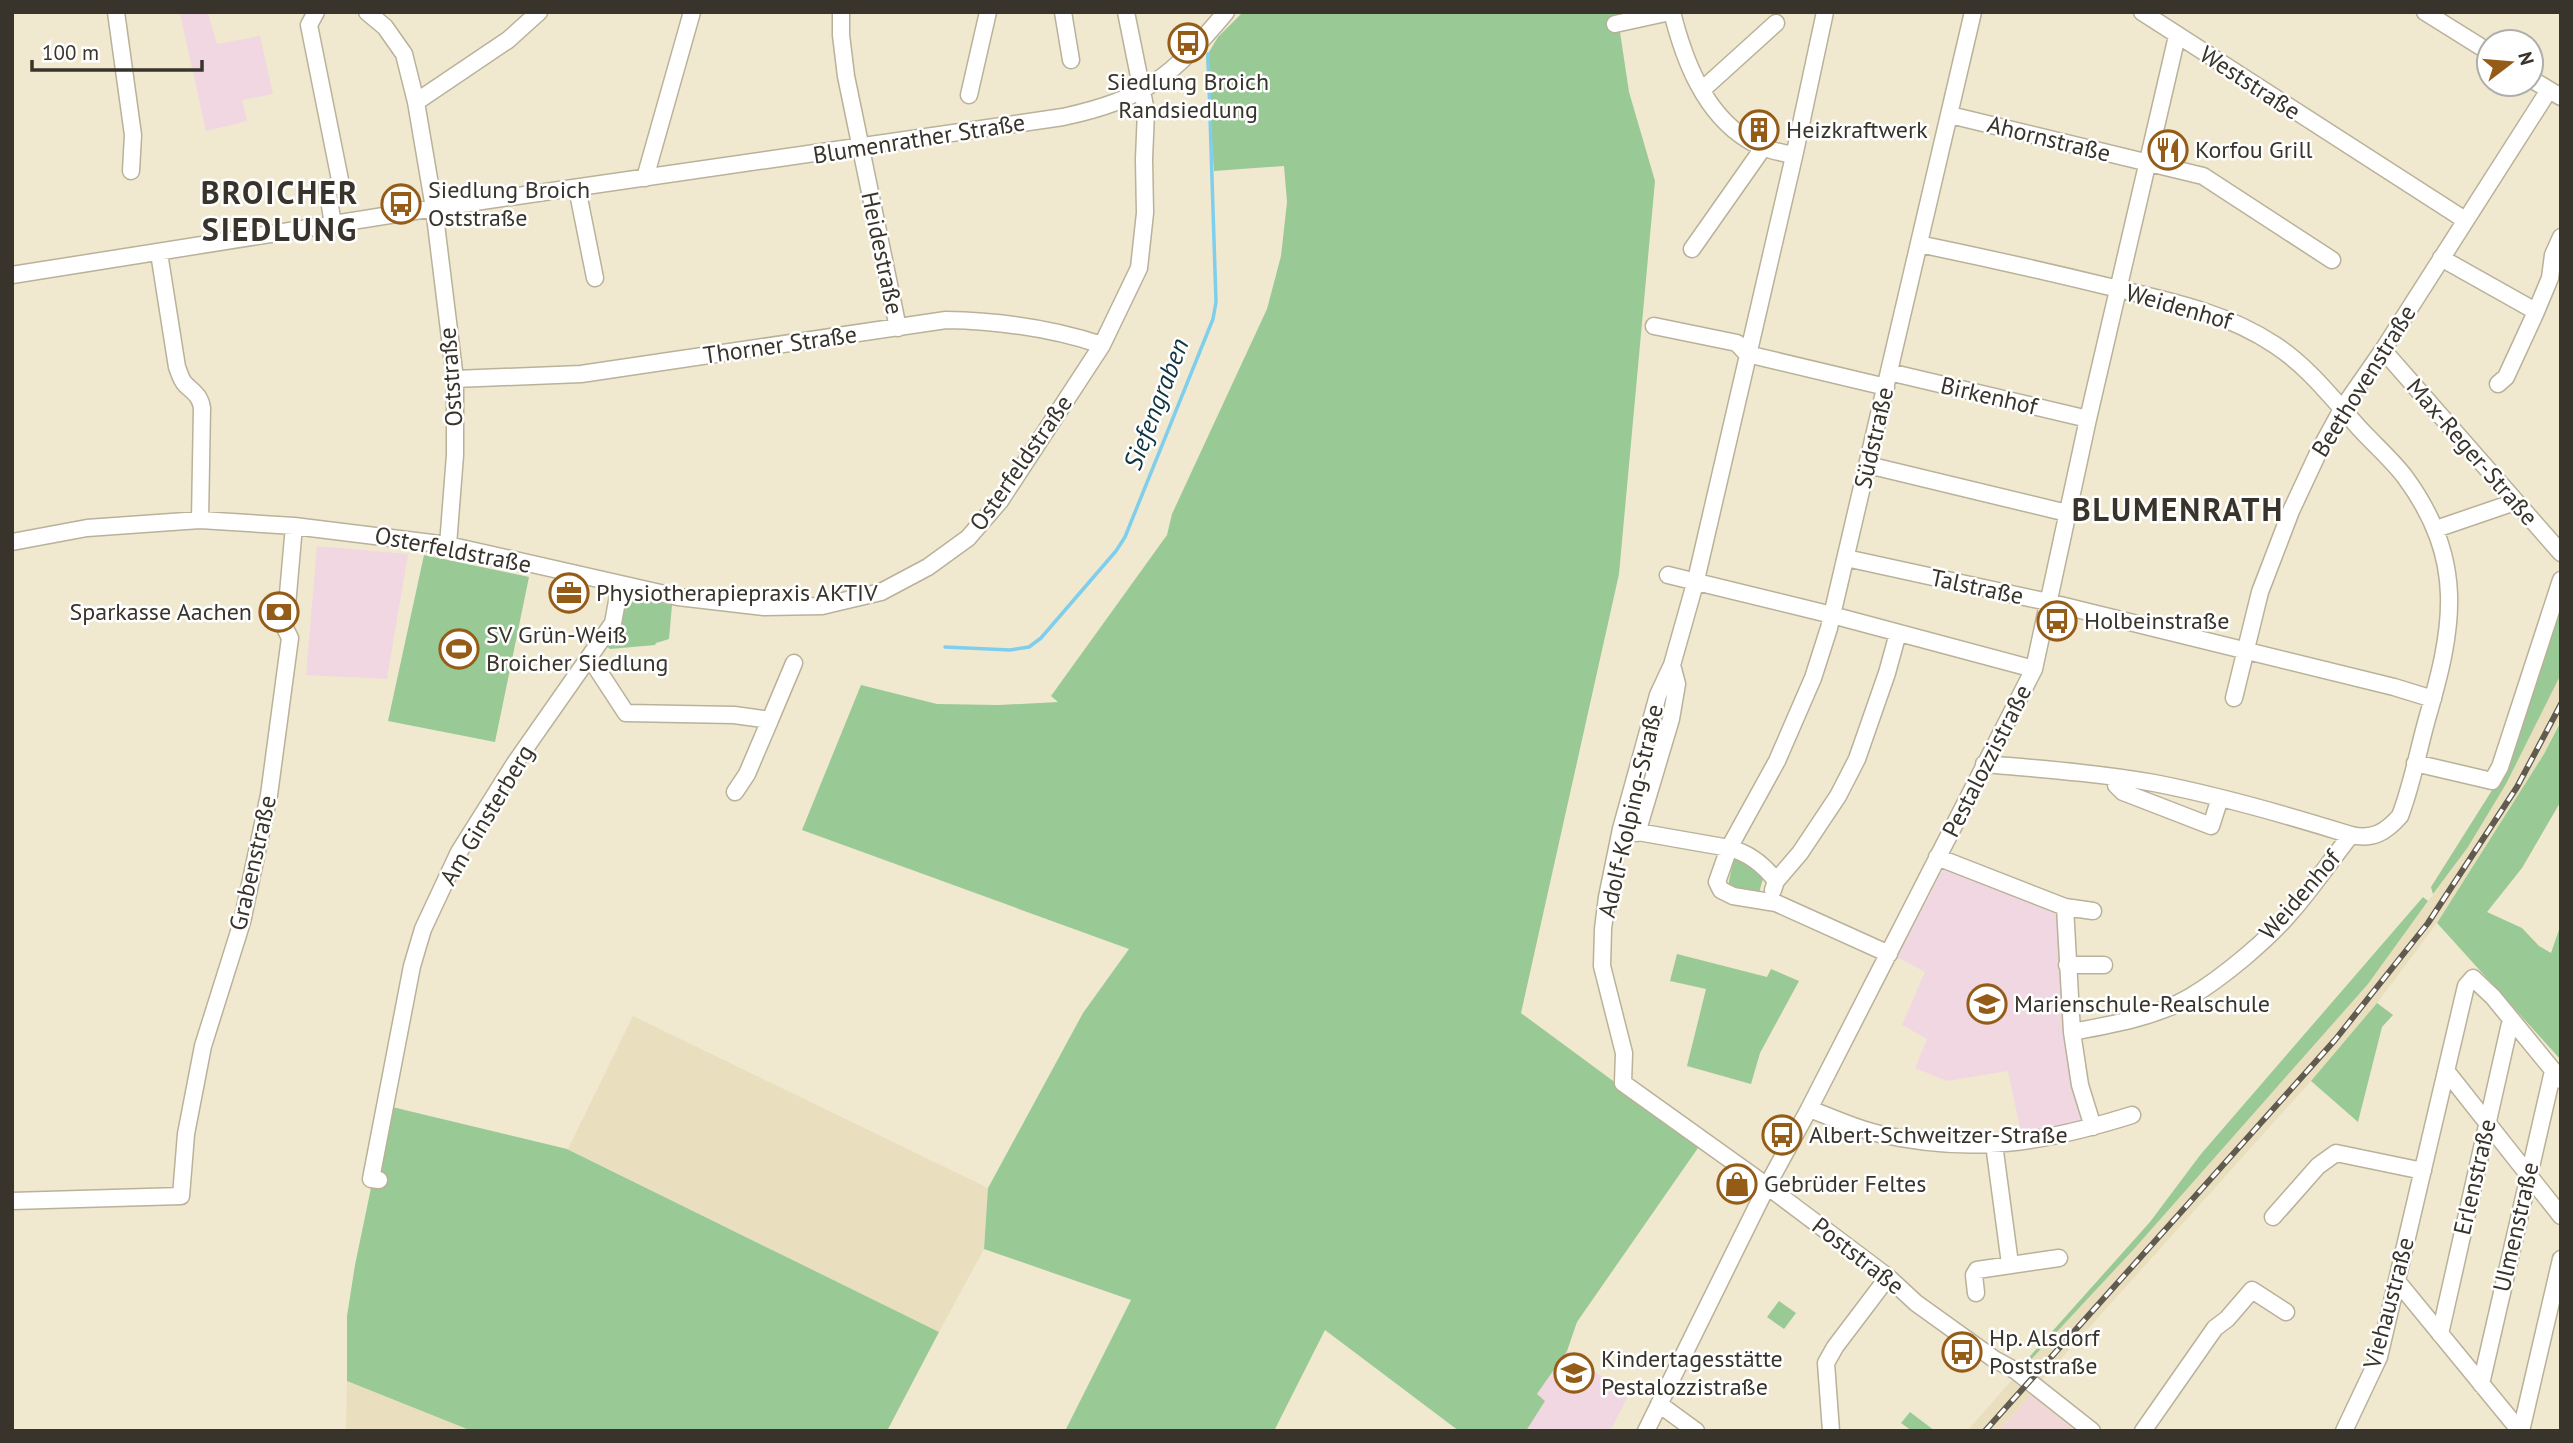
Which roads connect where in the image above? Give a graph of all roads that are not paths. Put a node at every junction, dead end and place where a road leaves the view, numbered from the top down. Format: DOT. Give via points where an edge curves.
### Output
graph roads {
  1 [pos="116,12"];
  2 [pos="316,12"];
  3 [pos="369,12"];
  4 [pos="538,12"];
  5 [pos="692,12"];
  6 [pos="841,12"];
  7 [pos="988,12"];
  8 [pos="1063,12"];
  9 [pos="1126,12"];
  10 [pos="1226,12"];
  11 [pos="1671,12"];
  12 [pos="1825,12"];
  13 [pos="1973,12"];
  14 [pos="2142,12"];
  15 [pos="2425,12"];
  16 [pos="1776,23"];
  17 [pos="1615,24"];
  18 [pos="2177,36"];
  19 [pos="2475,43"];
  20 [pos="1070,60"];
  21 [pos="1702,90"];
  22 [pos="1142,91"];
  23 [pos="2555,94"];
  24 [pos="969,95"];
  25 [pos="416,102"];
  26 [pos="1950,116"];
  27 [pos="860,148"];
  28 [pos="1763,148"];
  29 [pos="1794,155"];
  30 [pos="2148,163"];
  31 [pos="131,172"];
  32 [pos="645,178"];
  33 [pos="577,188"];
  34 [pos="435,208"];
  35 [pos="2465,220"];
  36 [pos="333,224"];
  37 [pos="2561,237"];
  38 [pos="1919,244"];
  39 [pos="1692,249"];
  40 [pos="159,253"];
  41 [pos="2441,258"];
  42 [pos="2332,260"];
  43 [pos="12,275"];
  44 [pos="595,278"];
  45 [pos="2119,289"];
  46 [pos="2535,314"];
  47 [pos="1654,326"];
  48 [pos="898,328"];
  49 [pos="1102,345"];
  50 [pos="2383,350"];
  51 [pos="1747,354"];
  52 [pos="455,379"];
  53 [pos="1887,380"];
  54 [pos="2498,384"];
  55 [pos="2342,409"];
  56 [pos="2088,419"];
  57 [pos="1868,465"];
  58 [pos="2515,502"];
  59 [pos="2067,513"];
  60 [pos="200,520"];
  61 [pos="294,526"];
  62 [pos="2436,529"];
  63 [pos="12,542"];
  64 [pos="448,545"];
  65 [pos="2561,553"];
  66 [pos="1846,558"];
  67 [pos="1668,575"];
  68 [pos="1696,580"];
  69 [pos="2561,580"];
  70 [pos="621,585"];
  71 [pos="2048,601"];
  72 [pos="1832,615"];
  73 [pos="1898,633"];
  74 [pos="2245,651"];
  75 [pos="590,658"];
  76 [pos="794,663"];
  77 [pos="2034,668"];
  78 [pos="2234,698"];
  79 [pos="2433,699"];
  80 [pos="770,720"];
  81 [pos="2415,763"];
  82 [pos="1984,764"];
  83 [pos="2116,778"];
  84 [pos="735,792"];
  85 [pos="2220,798"];
  86 [pos="1629,831"];
  87 [pos="2351,835"];
  88 [pos="1729,849"];
  89 [pos="1937,857"];
  90 [pos="1776,881"];
  91 [pos="1776,902"];
  92 [pos="2065,907"];
  93 [pos="2092,911"];
  94 [pos="1889,954"];
  95 [pos="2067,965"];
  96 [pos="2104,965"];
  97 [pos="2511,1019"];
  98 [pos="2072,1032"];
  99 [pos="2447,1072"];
  100 [pos="2557,1076"];
  101 [pos="1623,1083"];
  102 [pos="1810,1109"];
  103 [pos="2132,1115"];
  104 [pos="2487,1122"];
  105 [pos="2093,1128"];
  106 [pos="1994,1144"];
  107 [pos="2423,1171"];
  108 [pos="2528,1173"];
  109 [pos="379,1180"];
  110 [pos="1767,1186"];
  111 [pos="12,1200"];
  112 [pos="2561,1216"];
  113 [pos="2273,1217"];
  114 [pos="2059,1258"];
  115 [pos="2561,1259"];
  116 [pos="2010,1264"];
  117 [pos="1888,1277"];
  118 [pos="2397,1281"];
  119 [pos="1976,1293"];
  120 [pos="2286,1312"];
  121 [pos="2440,1334"];
  122 [pos="2481,1384"];
  123 [pos="1659,1404"];
  124 [pos="1646,1431"];
  125 [pos="1696,1431"];
  126 [pos="1831,1431"];
  127 [pos="2092,1431"];
  128 [pos="2143,1431"];
  129 [pos="2344,1431"];
  130 [pos="2520,1431"];
  1 -- 31 [label="street" via="133,135"];
  2 -- 36 [label="street" via="309,25 341,185 327,188"];
  3 -- 25 [label="street, Oststraße" via="404,54"];
  4 -- 25 [label="street" via="509,40"];
  5 -- 32 [label="street"];
  6 -- 27 [label="street, Heidestraße" via="846,76"];
  7 -- 24 [label="street"];
  8 -- 20 [label="street"];
  9 -- 22 [label="street, Osterfeldstraße"];
  10 -- 22 [label="street, Blumenrather Straße" via="1186,57"];
  11 -- 17 [label="street"];
  11 -- 21 [label="street"];
  12 -- 29 [label="street, Adolf-Kolping-Straße"];
  13 -- 26 [label="street, Südstraße"];
  14 -- 18 [label="street, Weststraße"];
  15 -- 19 [label="street"];
  16 -- 21 [label="street"];
  18 -- 30 [label="street, Pestalozzistraße"];
  18 -- 35 [label="street, Weststraße"];
  21 -- 28 [label="street" via="1731,127"];
  22 -- 27 [label="street, Blumenrather Straße" via="1096,110 1062,117"];
  22 -- 49 [label="street, Osterfeldstraße" via="1146,111 1145,213 1139,268"];
  23 -- 35 [label="street, Beethovenstraße"];
  25 -- 34 [label="street, Oststraße"];
  26 -- 30 [label="street, Ahornstraße"];
  26 -- 38 [label="street, Südstraße"];
  27 -- 32 [label="street, Blumenrather Straße"];
  27 -- 48 [label="street, Heidestraße"];
  28 -- 29 [label="street"];
  28 -- 39 [label="street"];
  29 -- 51 [label="street, Adolf-Kolping-Straße"];
  30 -- 42 [label="street, Ahornstraße" via="2211,179"];
  30 -- 45 [label="street, Pestalozzistraße"];
  32 -- 33 [label="street, Blumenrather Straße"];
  33 -- 34 [label="street, Blumenrather Straße"];
  33 -- 44 [label="street"];
  34 -- 36 [label="street, Blumenrather Straße"];
  34 -- 52 [label="street, Oststraße"];
  35 -- 41 [label="street, Beethovenstraße"];
  36 -- 40 [label="street, Blumenrather Straße"];
  37 -- 46 [label="street"];
  38 -- 45 [label="street, Weidenhof"];
  38 -- 53 [label="street, Südstraße"];
  40 -- 43 [label="street, Blumenrather Straße"];
  40 -- 60 [label="street" via="177,367 183,383 201,400"];
  41 -- 46 [label="street"];
  41 -- 50 [label="street, Beethovenstraße"];
  45 -- 55 [label="street, Weidenhof" via="2211,312 2242,326 2287,354"];
  45 -- 56 [label="street, Pestalozzistraße"];
  46 -- 54 [label="street" via="2506,377"];
  47 -- 51 [label="street" via="1737,343"];
  48 -- 49 [label="street, Thorner Straße" via="946,320 984,321 1064,332"];
  48 -- 52 [label="street, Thorner Straße" via="581,374"];
  49 -- 70 [label="street, Osterfeldstraße" via="1000,501 968,538 928,567 881,592 822,606 764,607"];
  50 -- 55 [label="street, Beethovenstraße"];
  50 -- 58 [label="street, Max-Reger-Straße"];
  51 -- 53 [label="street"];
  51 -- 68 [label="street, Adolf-Kolping-Straße"];
  52 -- 64 [label="street, Oststraße"];
  53 -- 56 [label="street, Birkenhof"];
  53 -- 57 [label="street, Südstraße"];
  55 -- 62 [label="street, Weidenhof" via="2404,475"];
  55 -- 74 [label="street, Beethovenstraße" via="2291,511 2260,592"];
  56 -- 59 [label="street, Pestalozzistraße"];
  57 -- 59 [label="street"];
  57 -- 66 [label="street, Südstraße"];
  58 -- 62 [label="street"];
  58 -- 65 [label="street, Max-Reger-Straße"];
  59 -- 71 [label="street, Pestalozzistraße"];
  60 -- 61 [label="street, Osterfeldstraße"];
  60 -- 63 [label="street, Osterfeldstraße" via="87,528"];
  61 -- 64 [label="street, Osterfeldstraße"];
  61 -- 111 [label="street, Grabenstraße" via="285,628 290,638 269,795 242,922 203,1046 186,1134 181,1196"];
  62 -- 79 [label="street, Weidenhof" via="2450,596 2449,635"];
  64 -- 70 [label="street, Osterfeldstraße"];
  66 -- 71 [label="street, Talstraße"];
  66 -- 72 [label="street, Südstraße"];
  67 -- 68 [label="street"];
  68 -- 72 [label="street"];
  68 -- 86 [label="street, Adolf-Kolping-Straße" via="1672,665 1658,695"];
  69 -- 81 [label="street" via="2492,781"];
  70 -- 75 [label="street, Am Ginsterberg" via="613,623"];
  71 -- 74 [label="street, Talstraße"];
  71 -- 77 [label="street, Pestalozzistraße"];
  72 -- 73 [label="street"];
  72 -- 88 [label="street, Südstraße" via="1796,718"];
  73 -- 77 [label="street"];
  73 -- 90 [label="street" via="1857,759 1838,796"];
  74 -- 78 [label="street, Beethovenstraße"];
  74 -- 79 [label="street, Talstraße"];
  75 -- 80 [label="street" via="626,713"];
  75 -- 109 [label="street, Am Ginsterberg" via="459,852 423,929 371,1179"];
  76 -- 80 [label="street"];
  77 -- 82 [label="street, Pestalozzistraße"];
  79 -- 81 [label="street, Weidenhof"];
  80 -- 84 [label="street"];
  81 -- 87 [label="street, Weidenhof" via="2400,816 2386,831 2369,837"];
  82 -- 83 [label="street"];
  82 -- 89 [label="street, Pestalozzistraße"];
  83 -- 85 [label="street"];
  83 -- 85 [label="street" via="2123,792 2211,826"];
  85 -- 87 [label="street"];
  86 -- 88 [label="street"];
  86 -- 101 [label="street, Adolf-Kolping-Straße" via="1607,897 1601,952 1625,1054"];
  87 -- 98 [label="street, Weidenhof" via="2276,929 2190,997 2153,1012"];
  88 -- 90 [label="street" via="1753,858"];
  88 -- 91 [label="street, Südstraße" via="1717,882 1721,890"];
  89 -- 92 [label="street"];
  89 -- 94 [label="street, Pestalozzistraße"];
  90 -- 91 [label="street"];
  91 -- 94 [label="street"];
  92 -- 93 [label="street"];
  92 -- 95 [label="street"];
  94 -- 102 [label="street, Pestalozzistraße"];
  95 -- 96 [label="street"];
  95 -- 98 [label="street"];
  97 -- 99 [label="street, Viehaustraße" via="2473,978 2466,986"];
  97 -- 100 [label="street"];
  97 -- 104 [label="street, Erlenstraße"];
  98 -- 105 [label="street" via="2080,1085"];
  99 -- 104 [label="street"];
  99 -- 107 [label="street, Viehaustraße"];
  100 -- 108 [label="street, Ulmenstraße"];
  101 -- 110 [label="street, Poststraße"];
  102 -- 106 [label="street" via="1878,1133 1928,1142"];
  102 -- 110 [label="street, Pestalozzistraße"];
  103 -- 105 [label="street"];
  104 -- 108 [label="street"];
  104 -- 121 [label="street, Erlenstraße"];
  105 -- 106 [label="street"];
  106 -- 116 [label="street"];
  107 -- 113 [label="street" via="2336,1153 2318,1166"];
  107 -- 118 [label="street, Viehaustraße"];
  108 -- 112 [label="street"];
  108 -- 122 [label="street, Ulmenstraße"];
  110 -- 117 [label="street, Poststraße"];
  110 -- 123 [label="street, Pestalozzistraße"];
  114 -- 116 [label="street"];
  115 -- 130 [label="street"];
  116 -- 119 [label="street" via="1978,1270 1974,1275"];
  117 -- 126 [label="street" via="1826,1363"];
  117 -- 127 [label="street, Poststraße"];
  118 -- 121 [label="street"];
  118 -- 129 [label="street, Viehaustraße" via="2379,1357"];
  120 -- 128 [label="street" via="2252,1290 2215,1328"];
  121 -- 122 [label="street"];
  122 -- 130 [label="street"];
  123 -- 124 [label="street, Pestalozzistraße"];
  123 -- 125 [label="street"];
}
